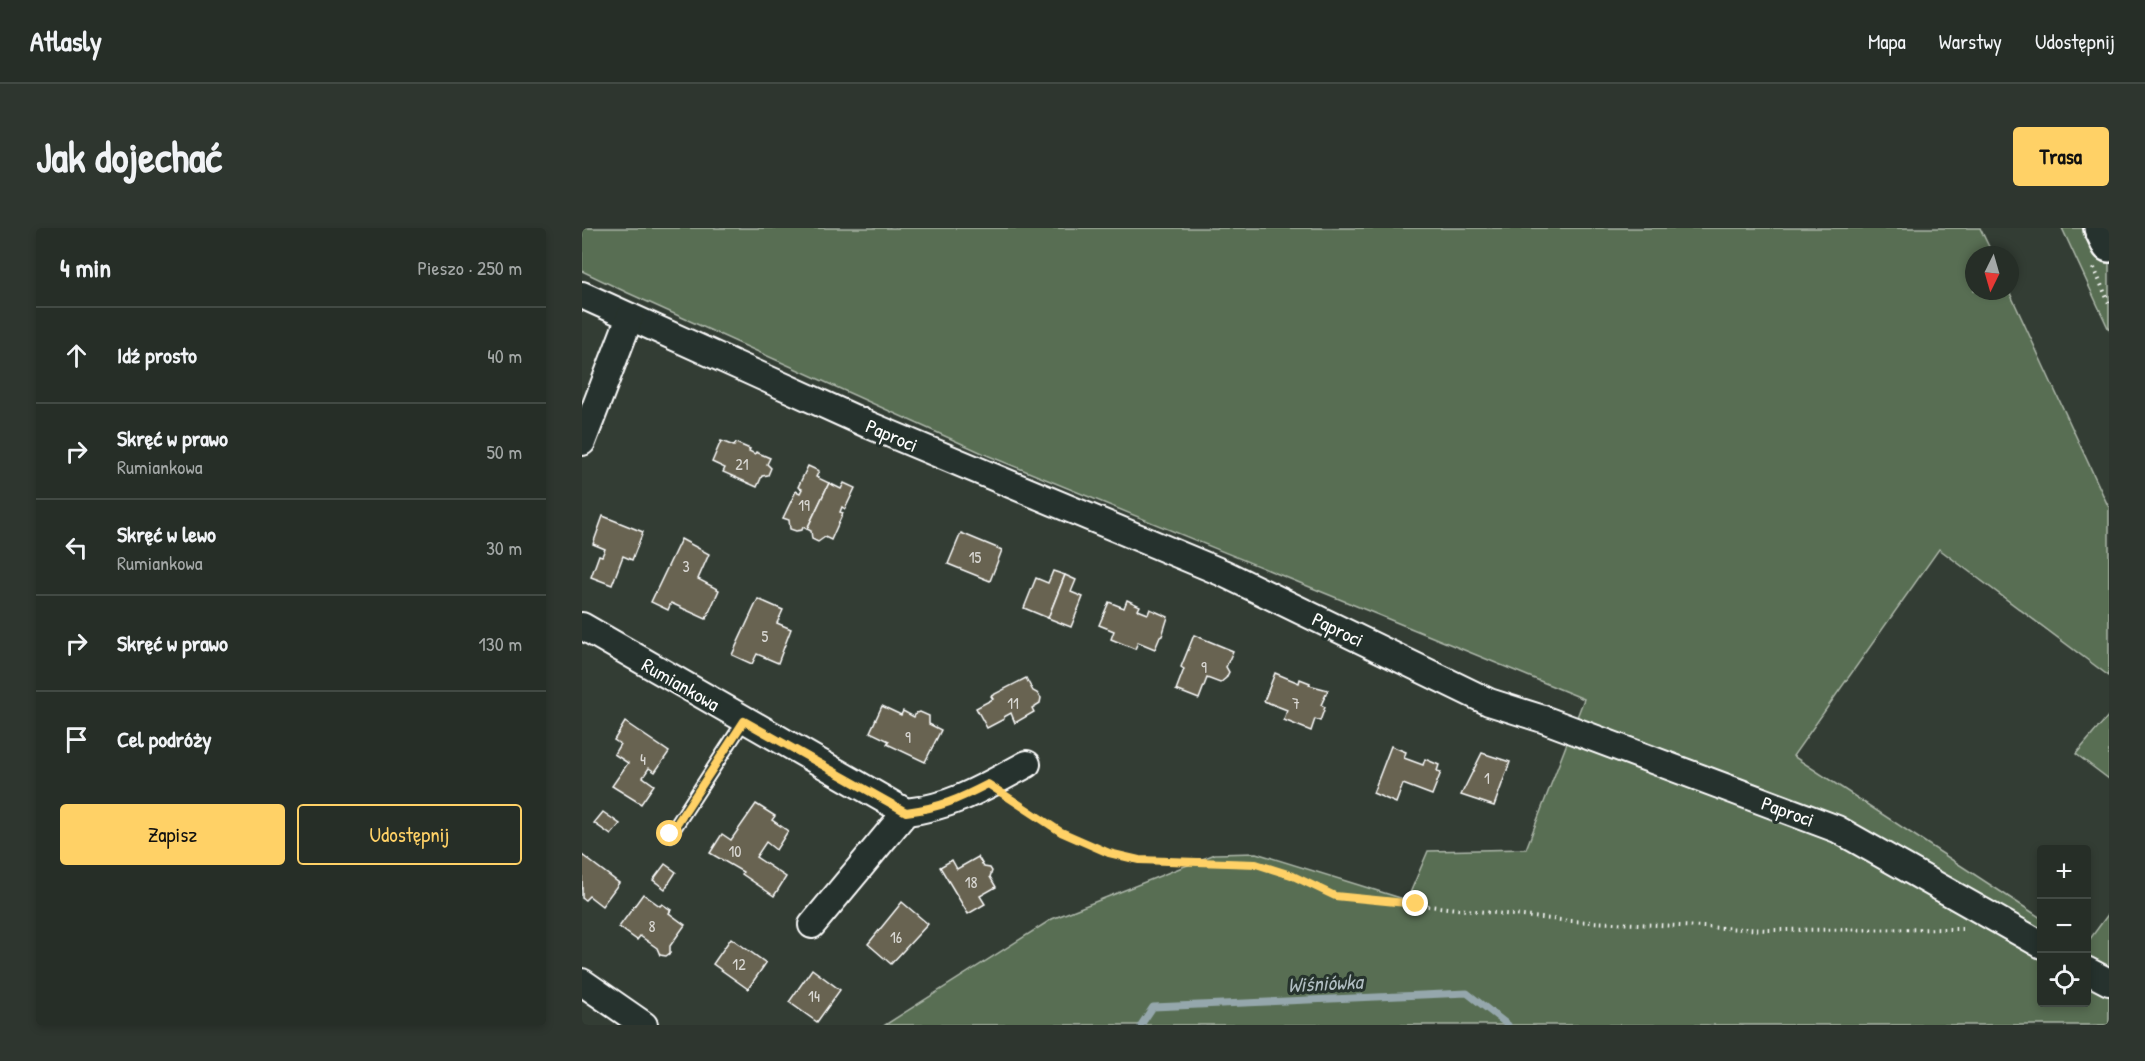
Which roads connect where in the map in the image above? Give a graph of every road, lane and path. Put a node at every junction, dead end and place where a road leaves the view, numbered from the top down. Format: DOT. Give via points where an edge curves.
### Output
graph roads {
  1 [pos="2102,228"];
  2 [pos="2109,245"];
  3 [pos="582,295"];
  4 [pos="630,317"];
  5 [pos="582,442"];
  6 [pos="582,626"];
  7 [pos="744,721"];
  8 [pos="1027,764"];
  9 [pos="988,784"];
  10 [pos="906,812"];
  11 [pos="670,834"];
  12 [pos="812,925"];
  13 [pos="1966,929"];
  14 [pos="2037,942"];
  15 [pos="2091,973"];
  16 [pos="582,982"];
  17 [pos="2109,982"];
  18 [pos="644,1025"];
  1 -- 2 [label="street"];
  3 -- 4 [label="street, Paproci"];
  4 -- 5 [label="street"];
  4 -- 14 [label="street, Paproci" via="869,425 1223,573 1489,702 1837,829"];
  6 -- 7 [label="street, Rumiankowa"];
  7 -- 10 [label="street, Rumiankowa"];
  7 -- 11 [label="lane"];
  8 -- 9 [label="street"];
  9 -- 10 [label="street" via="954,802"];
  9 -- 13 [label="path" via="1061,832 1109,853 1139,860 1256,864 1335,896 1570,921 1768,930"];
  10 -- 12 [label="street"];
  15 -- 17 [label="street"];
  16 -- 18 [label="street"];
}
